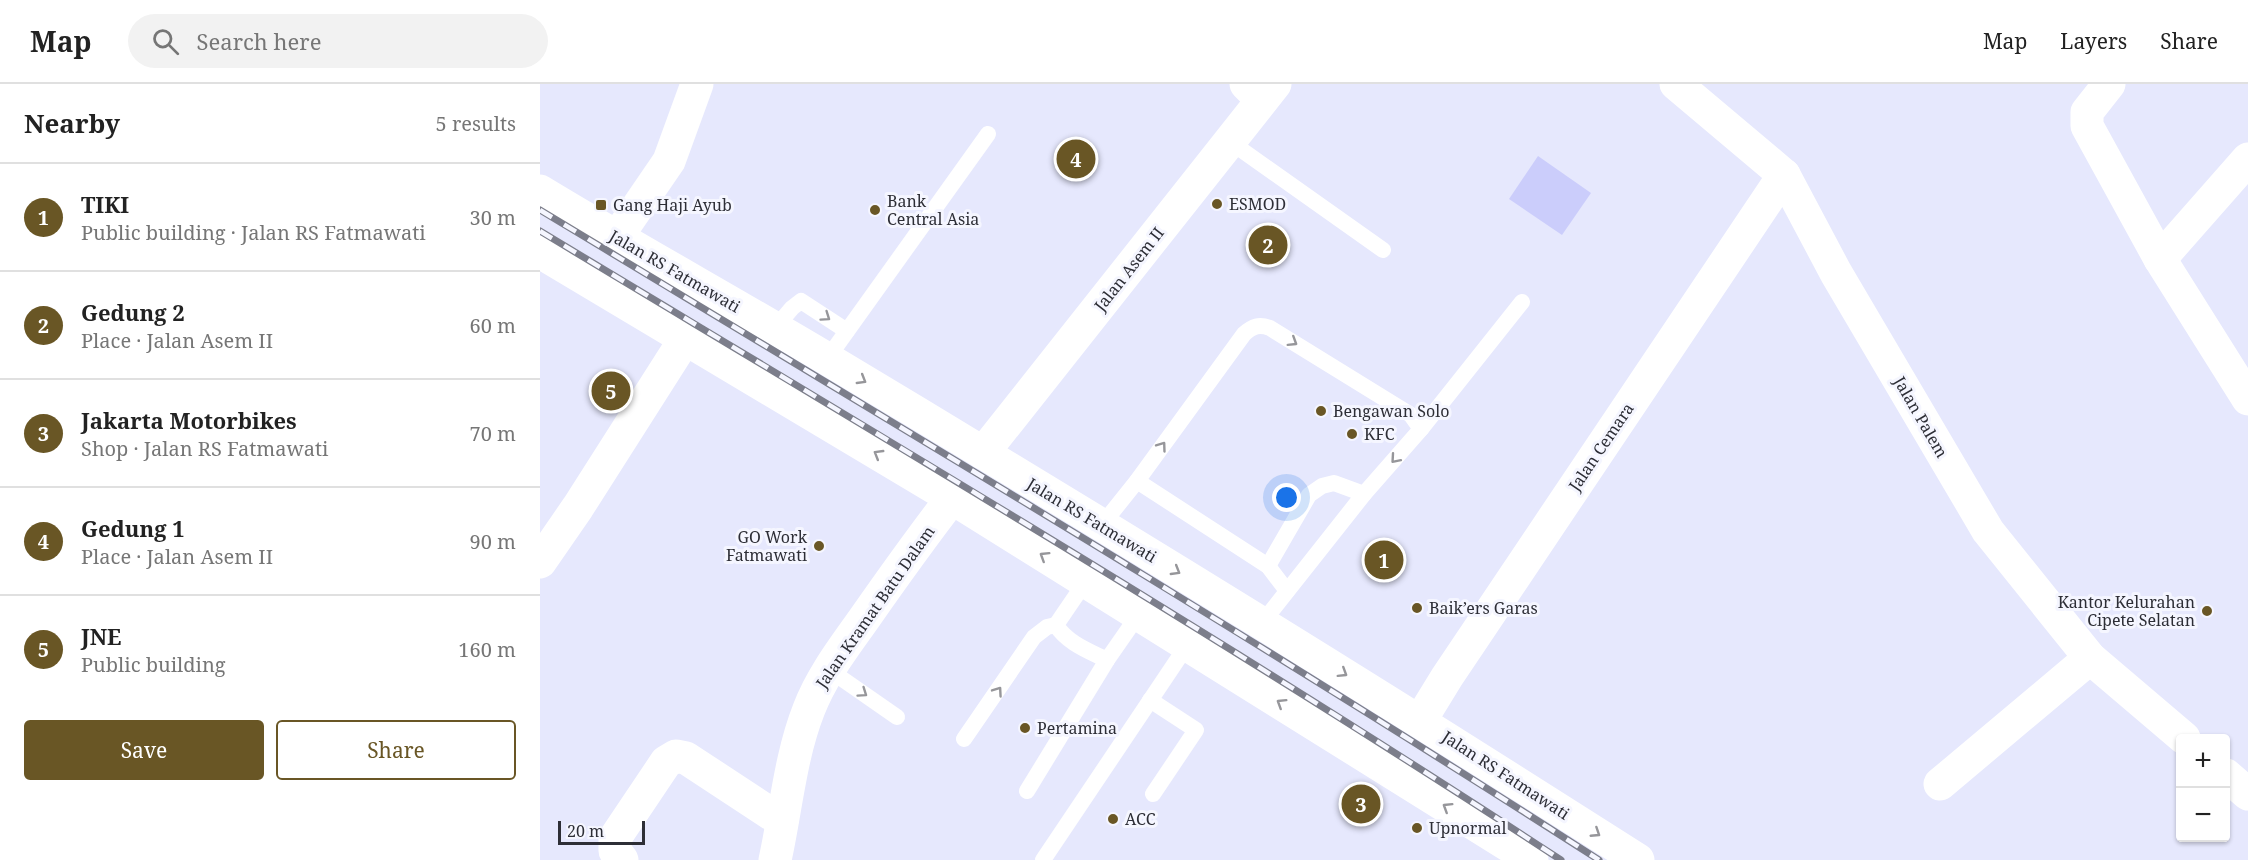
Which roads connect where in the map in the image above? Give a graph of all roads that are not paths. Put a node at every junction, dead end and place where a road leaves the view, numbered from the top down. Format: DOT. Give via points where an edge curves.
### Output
graph roads {
  1 [pos="697,84"];
  2 [pos="1676,84"];
  3 [pos="2109,84"];
  4 [pos="1261,89"];
  5 [pos="988,134"];
  6 [pos="1229,141"];
  7 [pos="2248,159"];
  8 [pos="1784,175"];
  9 [pos="540,191"];
  10 [pos="617,237"];
  11 [pos="1383,250"];
  12 [pos="540,252"];
  13 [pos="2160,259"];
  14 [pos="1522,302"];
  15 [pos="775,328"];
  16 [pos="848,331"];
  17 [pos="685,339"];
  18 [pos="827,359"];
  19 [pos="2248,399"];
  20 [pos="1420,429"];
  21 [pos="983,453"];
  22 [pos="1137,481"];
  23 [pos="1364,494"];
  24 [pos="952,498"];
  25 [pos="1101,526"];
  26 [pos="540,561"];
  27 [pos="1268,566"];
  28 [pos="1086,581"];
  29 [pos="1287,591"];
  30 [pos="1139,614"];
  31 [pos="1262,623"];
  32 [pos="1056,625"];
  33 [pos="1188,644"];
  34 [pos="2090,658"];
  35 [pos="1107,660"];
  36 [pos="828,669"];
  37 [pos="1150,700"];
  38 [pos="897,717"];
  39 [pos="1420,721"];
  40 [pos="2179,734"];
  41 [pos="964,739"];
  42 [pos="2230,778"];
  43 [pos="1940,784"];
  44 [pos="1027,791"];
  45 [pos="1153,794"];
  46 [pos="2248,794"];
  47 [pos="782,821"];
  48 [pos="622,860"];
  49 [pos="775,860"];
  50 [pos="1043,860"];
  51 [pos="1532,860"];
  52 [pos="1638,860"];
  1 -- 10 [label="street" via="669,160"];
  2 -- 8 [label="street, Jalan Palem"];
  3 -- 13 [label="street" via="2087,112 2085,122"];
  4 -- 6 [label="street, Jalan Asem II"];
  5 -- 16 [label="lane"];
  6 -- 11 [label="lane"];
  6 -- 21 [label="street, Jalan Asem II"];
  7 -- 13 [label="street"];
  8 -- 34 [label="street, Jalan Palem" via="1836,273 1988,531"];
  8 -- 39 [label="street, Jalan Cemara"];
  9 -- 10 [label="street, Jalan RS Fatmawati"];
  10 -- 15 [label="street, Jalan RS Fatmawati"];
  12 -- 17 [label="street"];
  13 -- 19 [label="street"];
  14 -- 20 [label="lane"];
  15 -- 16 [label="lane, one-way" via="801,301"];
  15 -- 18 [label="street, Jalan RS Fatmawati"];
  16 -- 18 [label="lane"];
  24 -- 17 [label="street, one-way"];
  17 -- 26 [label="street"];
  18 -- 21 [label="street, Jalan RS Fatmawati, one-way"];
  22 -- 20 [label="lane, one-way" via="1252,327 1270,328 1411,415"];
  20 -- 23 [label="lane, one-way"];
  21 -- 25 [label="street, Jalan RS Fatmawati"];
  22 -- 25 [label="lane"];
  22 -- 27 [label="lane"];
  23 -- 27 [label="lane" via="1334,483 1309,495"];
  23 -- 29 [label="lane"];
  28 -- 24 [label="street, one-way"];
  24 -- 36 [label="street, Jalan Kramat Batu Dalam"];
  25 -- 31 [label="street, Jalan RS Fatmawati, one-way"];
  27 -- 29 [label="lane"];
  28 -- 30 [label="street"];
  28 -- 32 [label="lane"];
  29 -- 31 [label="lane"];
  30 -- 33 [label="street"];
  30 -- 35 [label="lane"];
  31 -- 39 [label="street, Jalan RS Fatmawati, one-way"];
  32 -- 35 [label="lane" via="1065,637"];
  41 -- 32 [label="lane, one-way" via="1034,637"];
  33 -- 37 [label="lane"];
  51 -- 33 [label="street, one-way"];
  34 -- 40 [label="street, Jalan Palem"];
  34 -- 43 [label="street"];
  35 -- 44 [label="lane"];
  36 -- 38 [label="lane, one-way"];
  36 -- 47 [label="street, Jalan Kramat Batu Dalam" via="808,711"];
  37 -- 45 [label="lane" via="1196,730"];
  37 -- 50 [label="lane"];
  39 -- 52 [label="street, Jalan RS Fatmawati, one-way"];
  42 -- 46 [label="street"];
  47 -- 48 [label="street" via="686,758 676,756 666,762 618,831 615,851"];
  47 -- 49 [label="street, Jalan Kramat Batu Dalam"];
}
